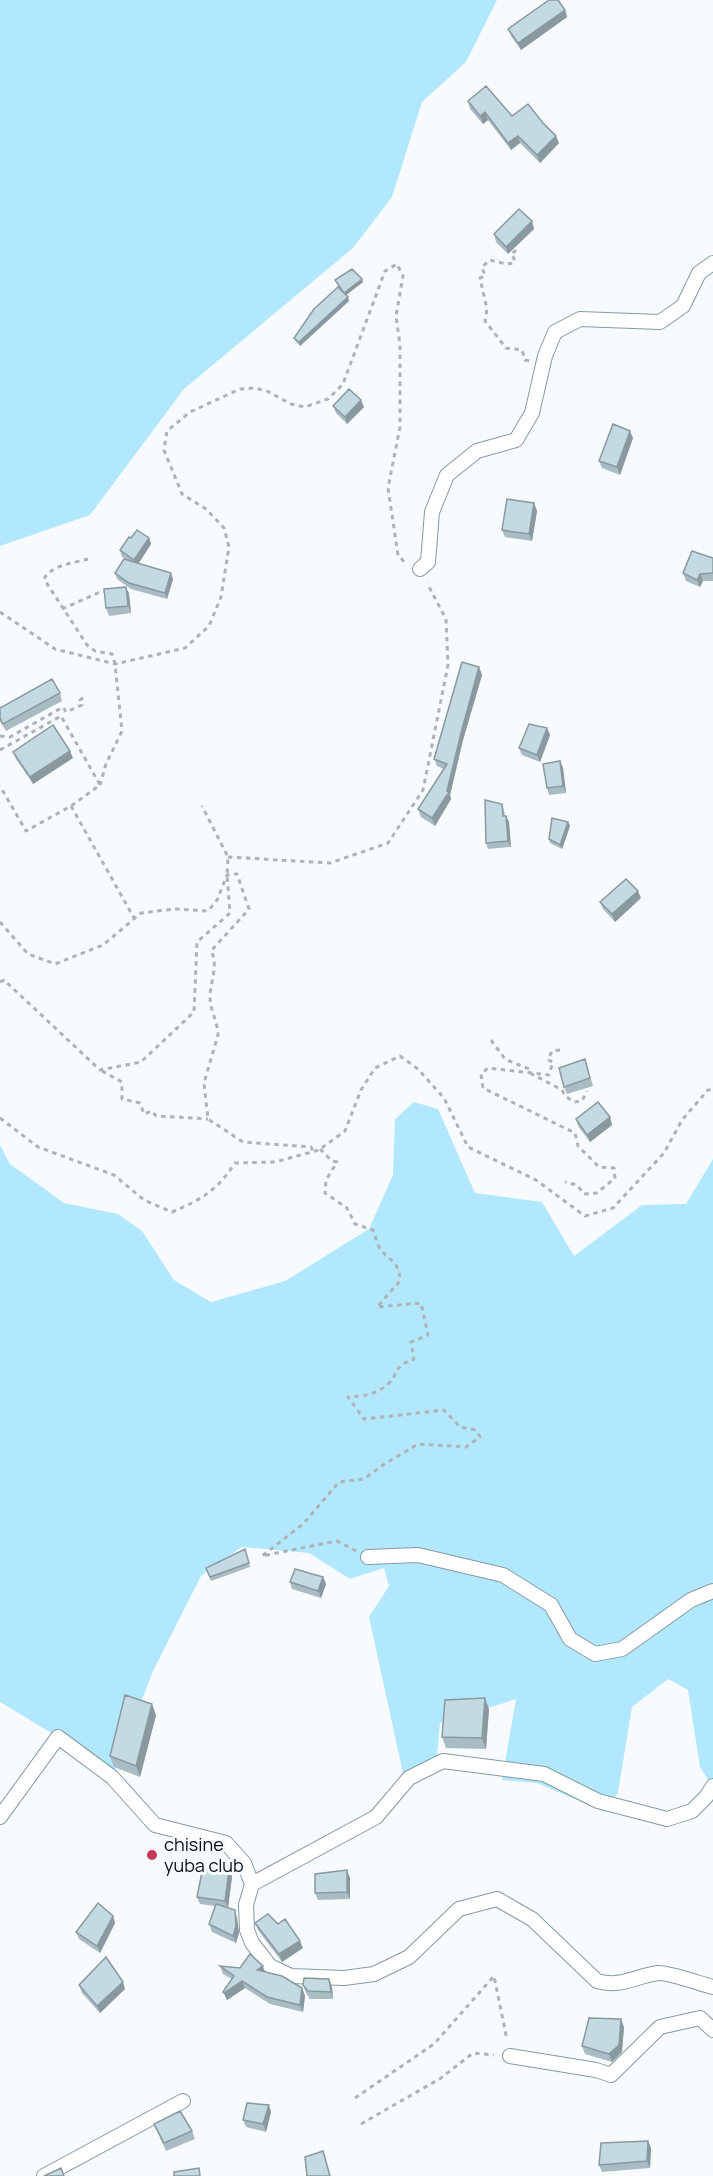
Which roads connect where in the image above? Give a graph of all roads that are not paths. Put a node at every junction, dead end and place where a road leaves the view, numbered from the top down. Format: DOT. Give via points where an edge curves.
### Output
graph roads {
  1 [pos="713,263"];
  2 [pos="420,569"];
  3 [pos="368,1557"];
  4 [pos="713,1591"];
  5 [pos="713,1786"];
  6 [pos="0,1817"];
  7 [pos="252,1884"];
  8 [pos="713,1987"];
  9 [pos="713,2030"];
  10 [pos="510,2056"];
  11 [pos="183,2100"];
  12 [pos="44,2176"];
  1 -- 2 [label="street" via="699,273 683,306 660,322 580,319 555,332 532,413 516,440 477,451 447,475 432,512 428,562"];
  3 -- 4 [label="street" via="418,1555 503,1575 551,1605 570,1639 595,1654 622,1649 691,1600"];
  5 -- 7 [label="street" via="692,1811 667,1819 598,1801 544,1774 443,1761 409,1778 376,1817"];
  6 -- 7 [label="street" via="58,1737 112,1777 155,1825 226,1843 244,1863"];
  7 -- 8 [label="street" via="246,1905 252,1943 270,1966 291,1976 344,1978 374,1974 409,1957 459,1909 497,1899 532,1919 597,1981 628,1982 660,1973"];
  9 -- 10 [label="street" via="700,2018 660,2027 611,2075"];
  11 -- 12 [label="street"];
}
